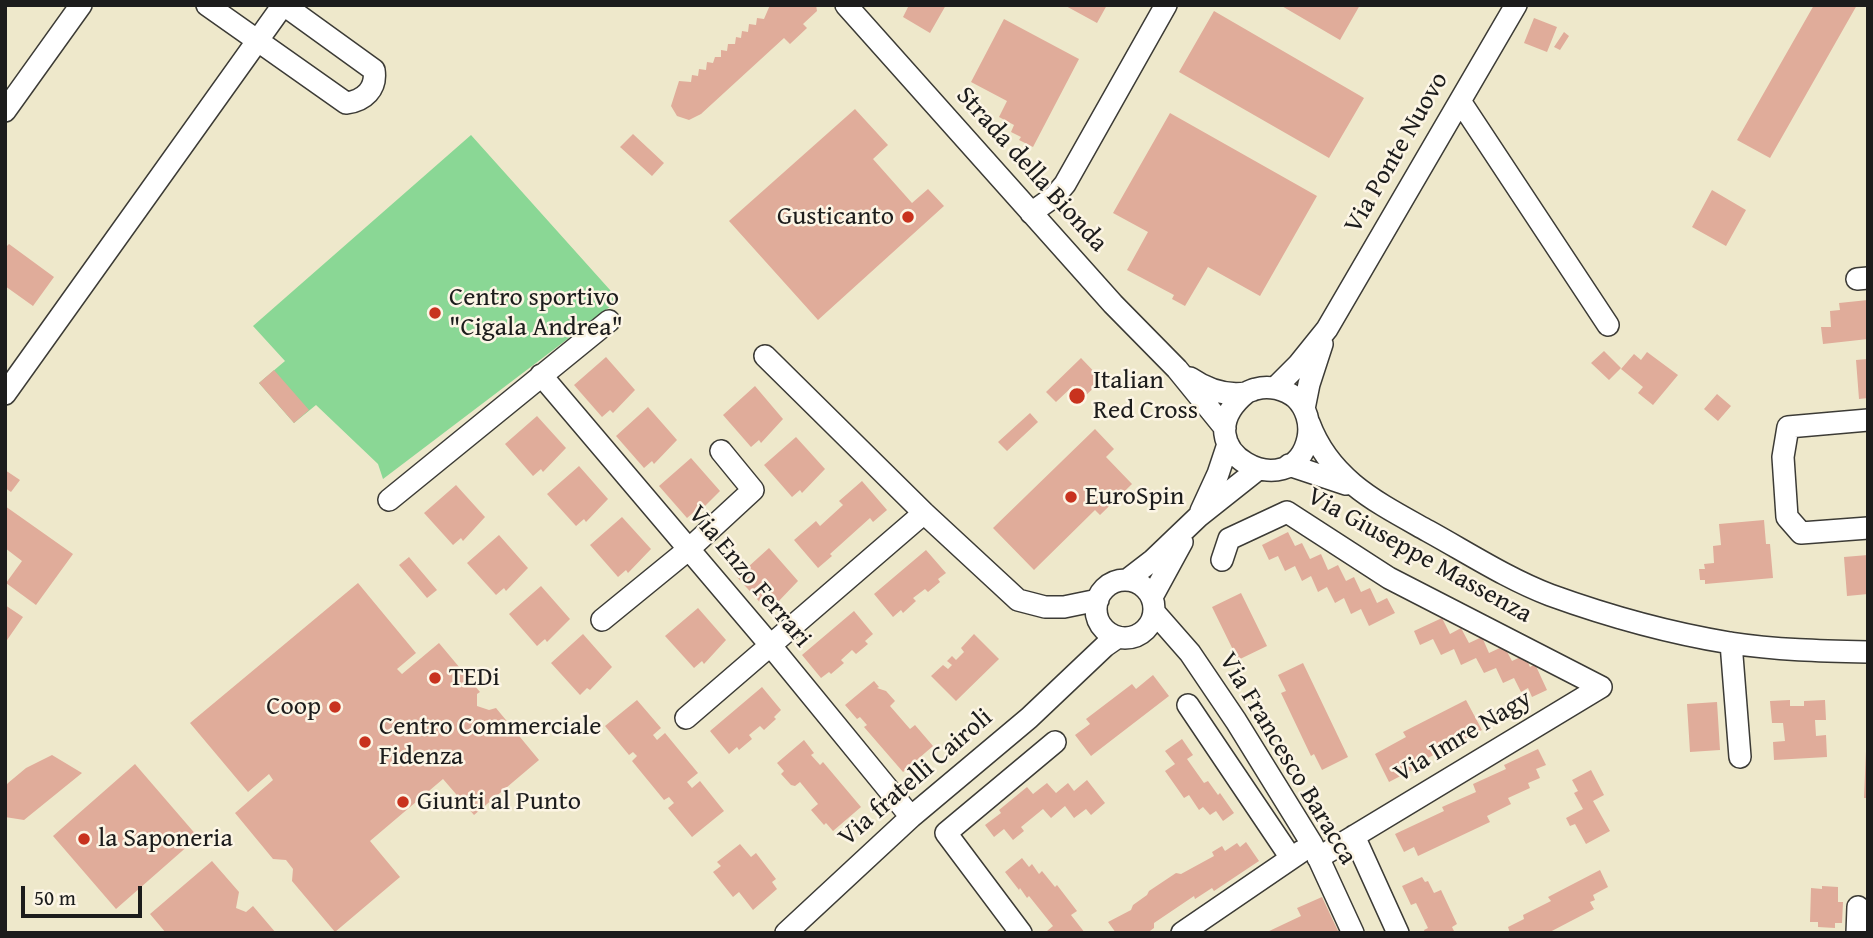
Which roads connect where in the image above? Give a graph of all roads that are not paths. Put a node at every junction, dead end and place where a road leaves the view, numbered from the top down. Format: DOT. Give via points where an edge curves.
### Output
graph roads {
  1 [pos="81,5"];
  2 [pos="207,5"];
  3 [pos="283,5"];
  4 [pos="846,5"];
  5 [pos="1166,5"];
  6 [pos="1516,5"];
  7 [pos="257,40"];
  8 [pos="1460,101"];
  9 [pos="5,111"];
  10 [pos="1031,213"];
  11 [pos="609,321"];
  12 [pos="1608,325"];
  13 [pos="1327,329"];
  14 [pos="765,356"];
  15 [pos="1177,369"];
  16 [pos="541,375"];
  17 [pos="1275,388"];
  18 [pos="1246,393"];
  19 [pos="5,394"];
  20 [pos="1307,416"];
  21 [pos="1868,419"];
  22 [pos="1226,436"];
  23 [pos="721,451"];
  24 [pos="1289,465"];
  25 [pos="1256,470"];
  26 [pos="1360,490"];
  27 [pos="389,500"];
  28 [pos="924,513"];
  29 [pos="1196,519"];
  30 [pos="1868,528"];
  31 [pos="689,549"];
  32 [pos="1222,561"];
  33 [pos="1127,580"];
  34 [pos="1098,600"];
  35 [pos="1153,605"];
  36 [pos="1063,607"];
  37 [pos="603,620"];
  38 [pos="1099,622"];
  39 [pos="1127,636"];
  40 [pos="1731,643"];
  41 [pos="771,646"];
  42 [pos="1868,652"];
  43 [pos="1190,653"];
  44 [pos="1084,667"];
  45 [pos="1601,687"];
  46 [pos="1188,705"];
  47 [pos="685,718"];
  48 [pos="1055,742"];
  49 [pos="1740,757"];
  50 [pos="911,817"];
  51 [pos="1354,836"];
  52 [pos="1315,851"];
  53 [pos="1291,858"];
  54 [pos="1858,907"];
  55 [pos="786,933"];
  56 [pos="1021,933"];
  57 [pos="1182,933"];
  58 [pos="1353,933"];
  59 [pos="1398,933"];
  60 [pos="1857,933"];
  1 -- 9 [label="street"];
  2 -- 7 [label="street"];
  3 -- 7 [label="street"];
  3 -- 7 [label="street" via="374,70 368,94 346,103"];
  4 -- 10 [label="street, Strada della Bionda"];
  5 -- 10 [label="street" via="1065,184"];
  6 -- 8 [label="street, Via Ponte Nuovo"];
  7 -- 19 [label="street"];
  8 -- 12 [label="street"];
  8 -- 13 [label="street, Via Ponte Nuovo"];
  10 -- 15 [label="street, Strada della Bionda"];
  11 -- 16 [label="street"];
  13 -- 17 [label="street, Via Ponte Nuovo"];
  13 -- 20 [label="street, Via Ponte Nuovo" via="1313,370"];
  14 -- 28 [label="street"];
  15 -- 18 [label="street, Strada della Bionda" via="1207,388"];
  15 -- 22 [label="street, Strada della Bionda"];
  16 -- 27 [label="street"];
  16 -- 31 [label="street, Via Enzo Ferrari"];
  17 -- 18 [label="street"];
  17 -- 20 [label="street" via="1287,392"];
  18 -- 22 [label="street" via="1228,414"];
  20 -- 24 [label="street, Via Ponte Nuovo" via="1305,447"];
  20 -- 26 [label="street" via="1317,444 1335,469"];
  21 -- 30 [label="street" via="1788,427 1783,457 1787,517 1801,533"];
  22 -- 25 [label="street" via="1235,456"];
  22 -- 29 [label="street" via="1218,474"];
  23 -- 31 [label="street" via="753,490"];
  24 -- 25 [label="street"];
  24 -- 26 [label="street"];
  25 -- 29 [label="street"];
  26 -- 40 [label="street" via="1549,594 1679,634"];
  28 -- 36 [label="street" via="1018,600"];
  28 -- 41 [label="street"];
  29 -- 33 [label="street"];
  29 -- 35 [label="street"];
  31 -- 37 [label="street"];
  31 -- 41 [label="street, Via Enzo Ferrari"];
  32 -- 45 [label="street, Via Giuseppe Massenza" via="1230,539 1287,512 1389,578"];
  33 -- 34 [label="street" via="1111,584"];
  33 -- 35 [label="street" via="1142,586"];
  34 -- 36 [label="street"];
  34 -- 38 [label="street"];
  35 -- 39 [label="street" via="1149,627"];
  35 -- 43 [label="street, Via Francesco Baracca"];
  36 -- 38 [label="street"];
  38 -- 39 [label="street" via="1111,634"];
  38 -- 44 [label="street, Via fratelli Cairoli"];
  39 -- 43 [label="street, Via Francesco Baracca" via="1163,641"];
  39 -- 44 [label="street, Via fratelli Cairoli" via="1105,646"];
  40 -- 42 [label="street"];
  40 -- 49 [label="street"];
  41 -- 47 [label="street"];
  41 -- 50 [label="street, Via Enzo Ferrari"];
  43 -- 52 [label="street, Via Francesco Baracca"];
  44 -- 50 [label="street, Via fratelli Cairoli"];
  45 -- 51 [label="street, Via Imre Nagy"];
  46 -- 53 [label="street"];
  48 -- 56 [label="street" via="946,833"];
  50 -- 55 [label="street, Via fratelli Cairoli"];
  51 -- 52 [label="street, Via Imre Nagy"];
  51 -- 59 [label="street"];
  52 -- 53 [label="street, Via Imre Nagy"];
  52 -- 58 [label="street, Via Francesco Baracca"];
  53 -- 57 [label="street, Via Imre Nagy"];
  54 -- 60 [label="street"];
}
